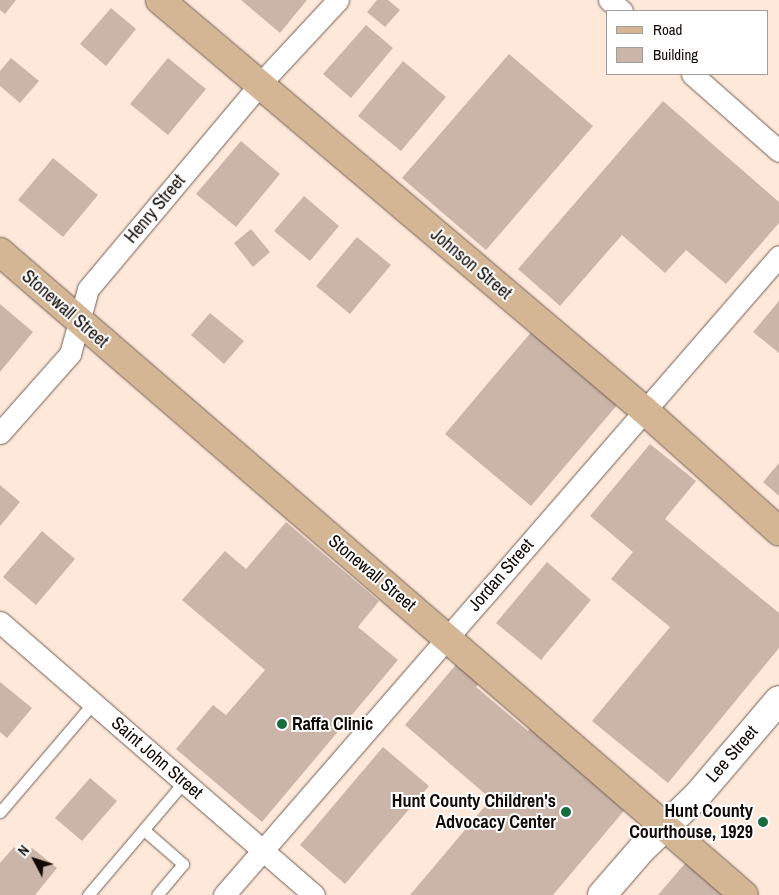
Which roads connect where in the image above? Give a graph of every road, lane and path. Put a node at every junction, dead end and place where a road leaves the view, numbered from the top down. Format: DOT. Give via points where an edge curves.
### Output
graph roads {
  1 [pos="160,0"];
  2 [pos="338,0"];
  3 [pos="609,0"];
  4 [pos="621,10"];
  5 [pos="693,75"];
  6 [pos="259,85"];
  7 [pos="779,151"];
  8 [pos="0,252"];
  9 [pos="779,256"];
  10 [pos="80,321"];
  11 [pos="644,409"];
  12 [pos="0,433"];
  13 [pos="779,531"];
  14 [pos="0,622"];
  15 [pos="448,638"];
  16 [pos="779,700"];
  17 [pos="93,703"];
  18 [pos="184,782"];
  19 [pos="0,812"];
  20 [pos="666,826"];
  21 [pos="144,830"];
  22 [pos="262,850"];
  23 [pos="88,895"];
  24 [pos="157,895"];
  25 [pos="224,895"];
  26 [pos="314,895"];
  27 [pos="602,895"];
  28 [pos="744,895"];
  1 -- 6 [label="main road, Johnson Street"];
  2 -- 6 [label="street, Henry Street"];
  3 -- 4 [label="street"];
  5 -- 7 [label="street"];
  6 -- 10 [label="street, Henry Street" via="88,289"];
  6 -- 11 [label="main road, Johnson Street"];
  8 -- 10 [label="main road, Stonewall Street"];
  9 -- 11 [label="street, Jordan Street"];
  10 -- 12 [label="street, Henry Street" via="70,354"];
  10 -- 15 [label="main road, Stonewall Street"];
  11 -- 13 [label="main road, Johnson Street"];
  11 -- 15 [label="street, Jordan Street"];
  14 -- 17 [label="street, Saint John Street"];
  15 -- 20 [label="main road, Stonewall Street"];
  15 -- 22 [label="street, Jordan Street"];
  16 -- 20 [label="main road, Lee Street"];
  17 -- 18 [label="street, Saint John Street"];
  17 -- 19 [label="lane"];
  18 -- 21 [label="lane"];
  18 -- 22 [label="street, Saint John Street"];
  20 -- 27 [label="main road, Lee Street"];
  20 -- 28 [label="main road, Stonewall Street"];
  21 -- 23 [label="lane"];
  21 -- 24 [label="lane" via="183,864"];
  22 -- 25 [label="street, Jordan Street"];
  22 -- 26 [label="street, Saint John Street"];
}
